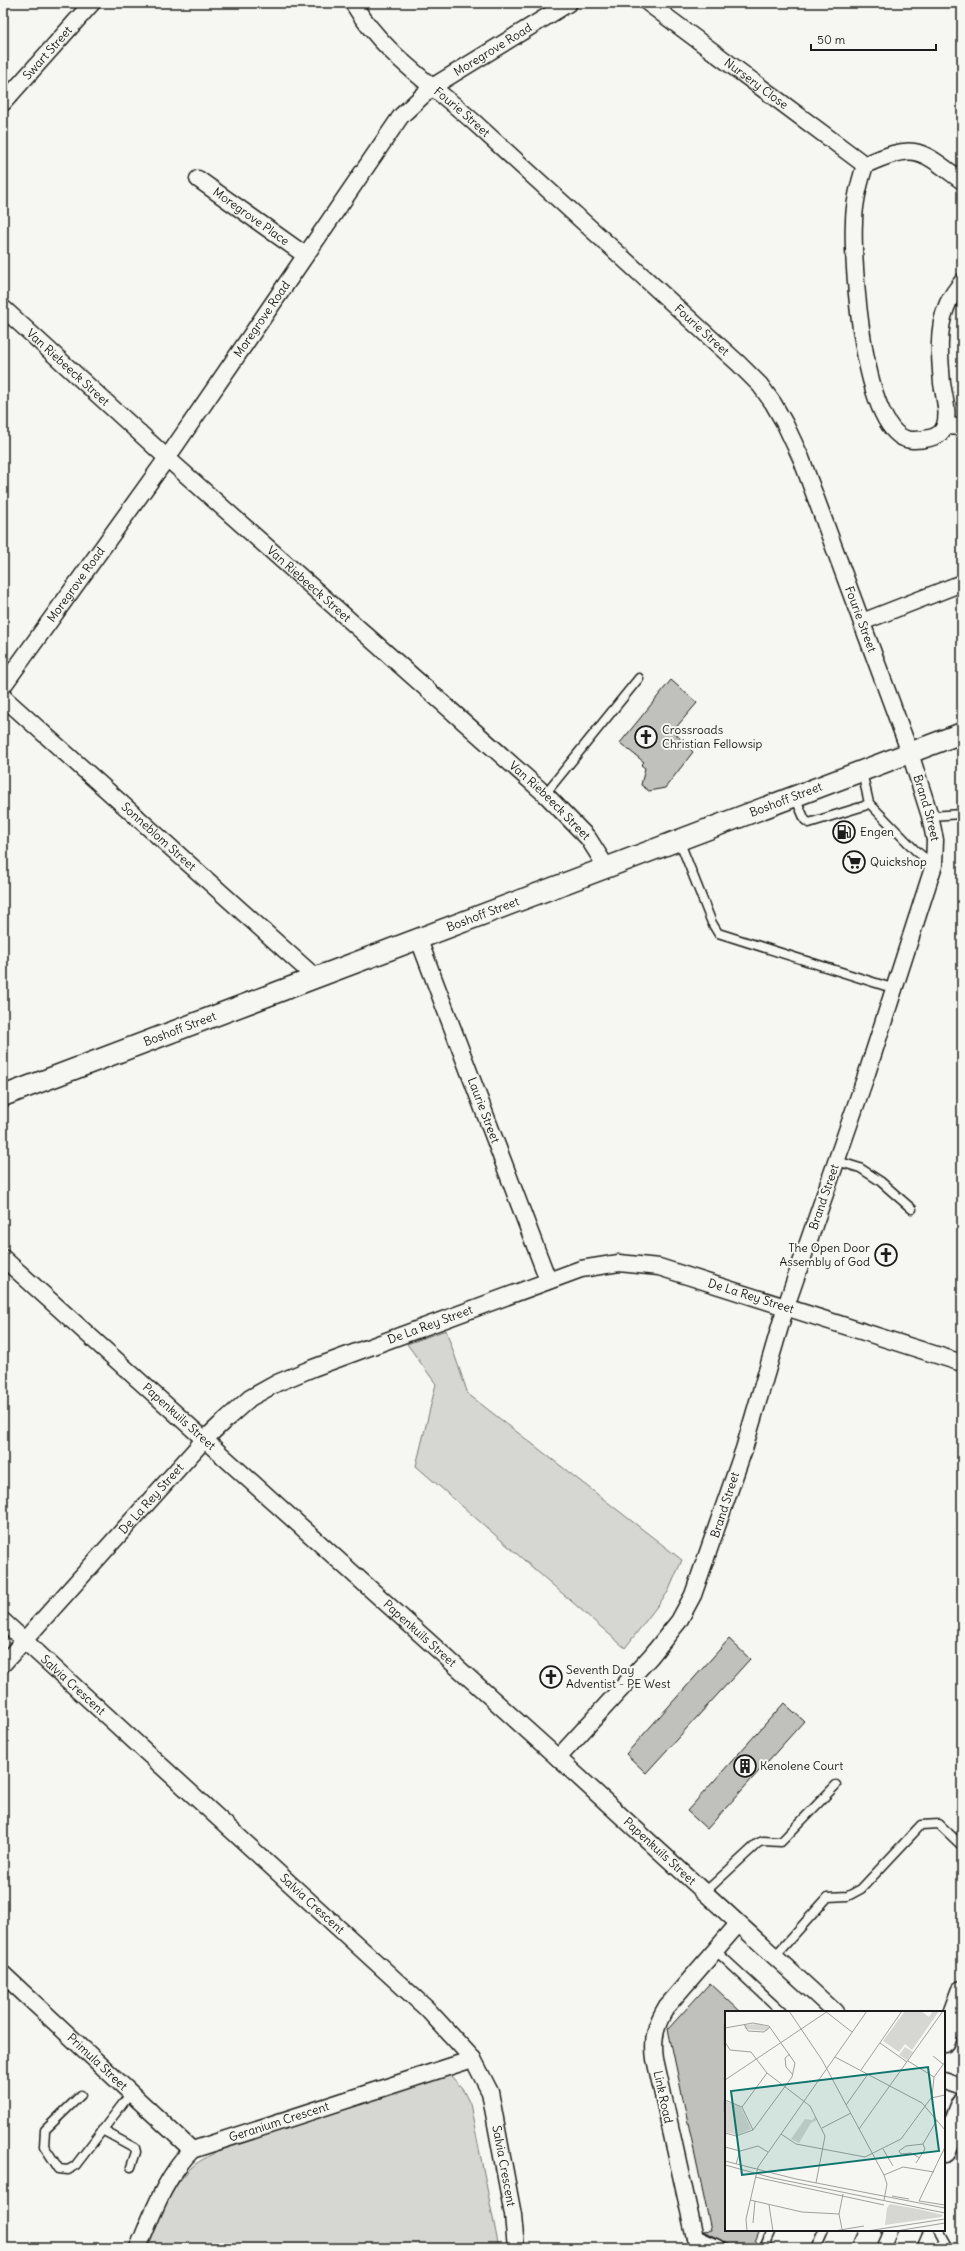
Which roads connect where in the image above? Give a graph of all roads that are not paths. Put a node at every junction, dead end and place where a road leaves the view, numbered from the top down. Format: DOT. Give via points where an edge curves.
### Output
graph roads {
  1 [pos="92,3"];
  2 [pos="353,3"];
  3 [pos="569,3"];
  4 [pos="648,3"];
  5 [pos="432,87"];
  6 [pos="3,103"];
  7 [pos="865,165"];
  8 [pos="198,179"];
  9 [pos="962,181"];
  10 [pos="305,255"];
  11 [pos="962,282"];
  12 [pos="3,308"];
  13 [pos="945,426"];
  14 [pos="962,427"];
  15 [pos="167,458"];
  16 [pos="962,583"];
  17 [pos="862,622"];
  18 [pos="639,678"];
  19 [pos="3,686"];
  20 [pos="3,697"];
  21 [pos="962,732"];
  22 [pos="910,754"];
  23 [pos="862,772"];
  24 [pos="544,794"];
  25 [pos="795,797"];
  26 [pos="869,803"];
  27 [pos="962,814"];
  28 [pos="930,816"];
  29 [pos="679,840"];
  30 [pos="934,865"];
  31 [pos="607,868"];
  32 [pos="419,940"];
  33 [pos="315,977"];
  34 [pos="895,989"];
  35 [pos="3,1096"];
  36 [pos="837,1161"];
  37 [pos="912,1209"];
  38 [pos="3,1258"];
  39 [pos="548,1280"];
  40 [pos="786,1306"];
  41 [pos="962,1363"];
  42 [pos="204,1440"];
  43 [pos="3,1621"];
  44 [pos="24,1640"];
  45 [pos="3,1664"];
  46 [pos="558,1758"];
  47 [pos="836,1785"];
  48 [pos="962,1846"];
  49 [pos="704,1893"];
  50 [pos="738,1924"];
  51 [pos="715,1950"];
  52 [pos="774,1957"];
  53 [pos="3,1974"];
  54 [pos="962,1992"];
  55 [pos="781,2011"];
  56 [pos="834,2011"];
  57 [pos="945,2038"];
  58 [pos="474,2060"];
  59 [pos="945,2081"];
  60 [pos="962,2087"];
  61 [pos="131,2093"];
  62 [pos="81,2095"];
  63 [pos="962,2106"];
  64 [pos="102,2130"];
  65 [pos="945,2148"];
  66 [pos="192,2150"];
  67 [pos="131,2167"];
  68 [pos="772,2231"];
  69 [pos="824,2231"];
  70 [pos="871,2231"];
  71 [pos="911,2231"];
  72 [pos="939,2231"];
  73 [pos="692,2243"];
  74 [pos="138,2248"];
  75 [pos="516,2248"];
  76 [pos="717,2248"];
  77 [pos="764,2248"];
  78 [pos="816,2248"];
  79 [pos="863,2248"];
  80 [pos="903,2248"];
  81 [pos="948,2248"];
  1 -- 6 [label="street, Swart Street"];
  2 -- 5 [label="street, Fourie Street" via="368,25"];
  3 -- 5 [label="street, Moregrove Road"];
  4 -- 7 [label="street, Nursery Close"];
  5 -- 10 [label="street, Moregrove Road" via="401,116"];
  5 -- 17 [label="street, Fourie Street" via="473,121 760,385 785,424 801,458"];
  7 -- 9 [label="street" via="890,154 914,150 931,158"];
  7 -- 13 [label="street" via="855,206 854,244 865,358 874,394 886,421 900,437 912,441 921,440 937,435"];
  8 -- 10 [label="street, Moregrove Place"];
  10 -- 15 [label="street, Moregrove Road"];
  11 -- 13 [label="street" via="951,297 942,322"];
  12 -- 15 [label="street, Van Riebeeck Street"];
  13 -- 14 [label="street"];
  15 -- 19 [label="street, Moregrove Road"];
  15 -- 24 [label="street, Van Riebeeck Street"];
  16 -- 17 [label="street"];
  17 -- 22 [label="street, Fourie Street"];
  18 -- 24 [label="lane"];
  20 -- 33 [label="street, Sonneblom Street"];
  21 -- 22 [label="street, Boshoff Street"];
  22 -- 23 [label="street, Boshoff Street"];
  22 -- 28 [label="street, Brand Street"];
  23 -- 25 [label="street, Boshoff Street"];
  23 -- 26 [label="lane"];
  24 -- 31 [label="street, Van Riebeeck Street" via="588,838"];
  25 -- 26 [label="lane" via="806,822 812,823"];
  25 -- 29 [label="street, Boshoff Street"];
  26 -- 30 [label="lane" via="916,851"];
  27 -- 28 [label="lane"];
  28 -- 30 [label="street, Brand Street" via="935,840"];
  29 -- 31 [label="street, Boshoff Street"];
  29 -- 34 [label="lane" via="712,924 718,933"];
  30 -- 34 [label="street, Brand Street"];
  31 -- 32 [label="street, Boshoff Street"];
  32 -- 33 [label="street, Boshoff Street"];
  32 -- 39 [label="street, Laurie Street"];
  33 -- 35 [label="street, Boshoff Street"];
  34 -- 36 [label="street, Brand Street"];
  36 -- 37 [label="lane" via="860,1168 880,1181"];
  36 -- 40 [label="street, Brand Street"];
  38 -- 42 [label="street, Papenkuils Street"];
  39 -- 40 [label="street, De La Rey Street" via="581,1269 604,1265 640,1264 659,1267"];
  39 -- 42 [label="street, De La Rey Street" via="277,1383 250,1398"];
  40 -- 41 [label="street, De La Rey Street"];
  40 -- 46 [label="street, Brand Street" via="744,1449 693,1595 679,1622 651,1656"];
  42 -- 44 [label="street, De La Rey Street"];
  42 -- 46 [label="street, Papenkuils Street"];
  43 -- 44 [label="street, Salvia Crescent"];
  44 -- 45 [label="street, De La Rey Street"];
  44 -- 58 [label="street, Salvia Crescent" via="427,2009"];
  46 -- 49 [label="street, Papenkuils Street"];
  47 -- 49 [label="lane" via="781,1842 758,1843"];
  48 -- 52 [label="lane" via="939,1824 921,1825 856,1893 828,1897"];
  49 -- 50 [label="street, Papenkuils Street"];
  50 -- 51 [label="street, Link Road"];
  50 -- 52 [label="street, Papenkuils Street"];
  51 -- 55 [label="lane"];
  51 -- 73 [label="street, Link Road" via="667,2006 654,2033 655,2059"];
  52 -- 56 [label="street, Papenkuils Street"];
  53 -- 61 [label="street, Primula Street"];
  54 -- 57 [label="main road"];
  58 -- 66 [label="street, Geranium Crescent"];
  58 -- 75 [label="street, Salvia Crescent" via="490,2092 513,2215"];
  59 -- 60 [label="street"];
  61 -- 64 [label="lane"];
  61 -- 66 [label="street, Primula Street"];
  62 -- 64 [label="lane" via="45,2130 44,2146 59,2169 68,2170 75,2166"];
  63 -- 65 [label="main road"];
  64 -- 67 [label="lane" via="135,2148"];
  66 -- 74 [label="street, Geranium Crescent" via="178,2164 168,2181"];
  68 -- 77 [label="lane"];
  69 -- 78 [label="lane"];
  70 -- 79 [label="main road"];
  71 -- 80 [label="main road"];
  72 -- 81 [label="lane"];
  73 -- 76 [label="street, Link Road"];
}
